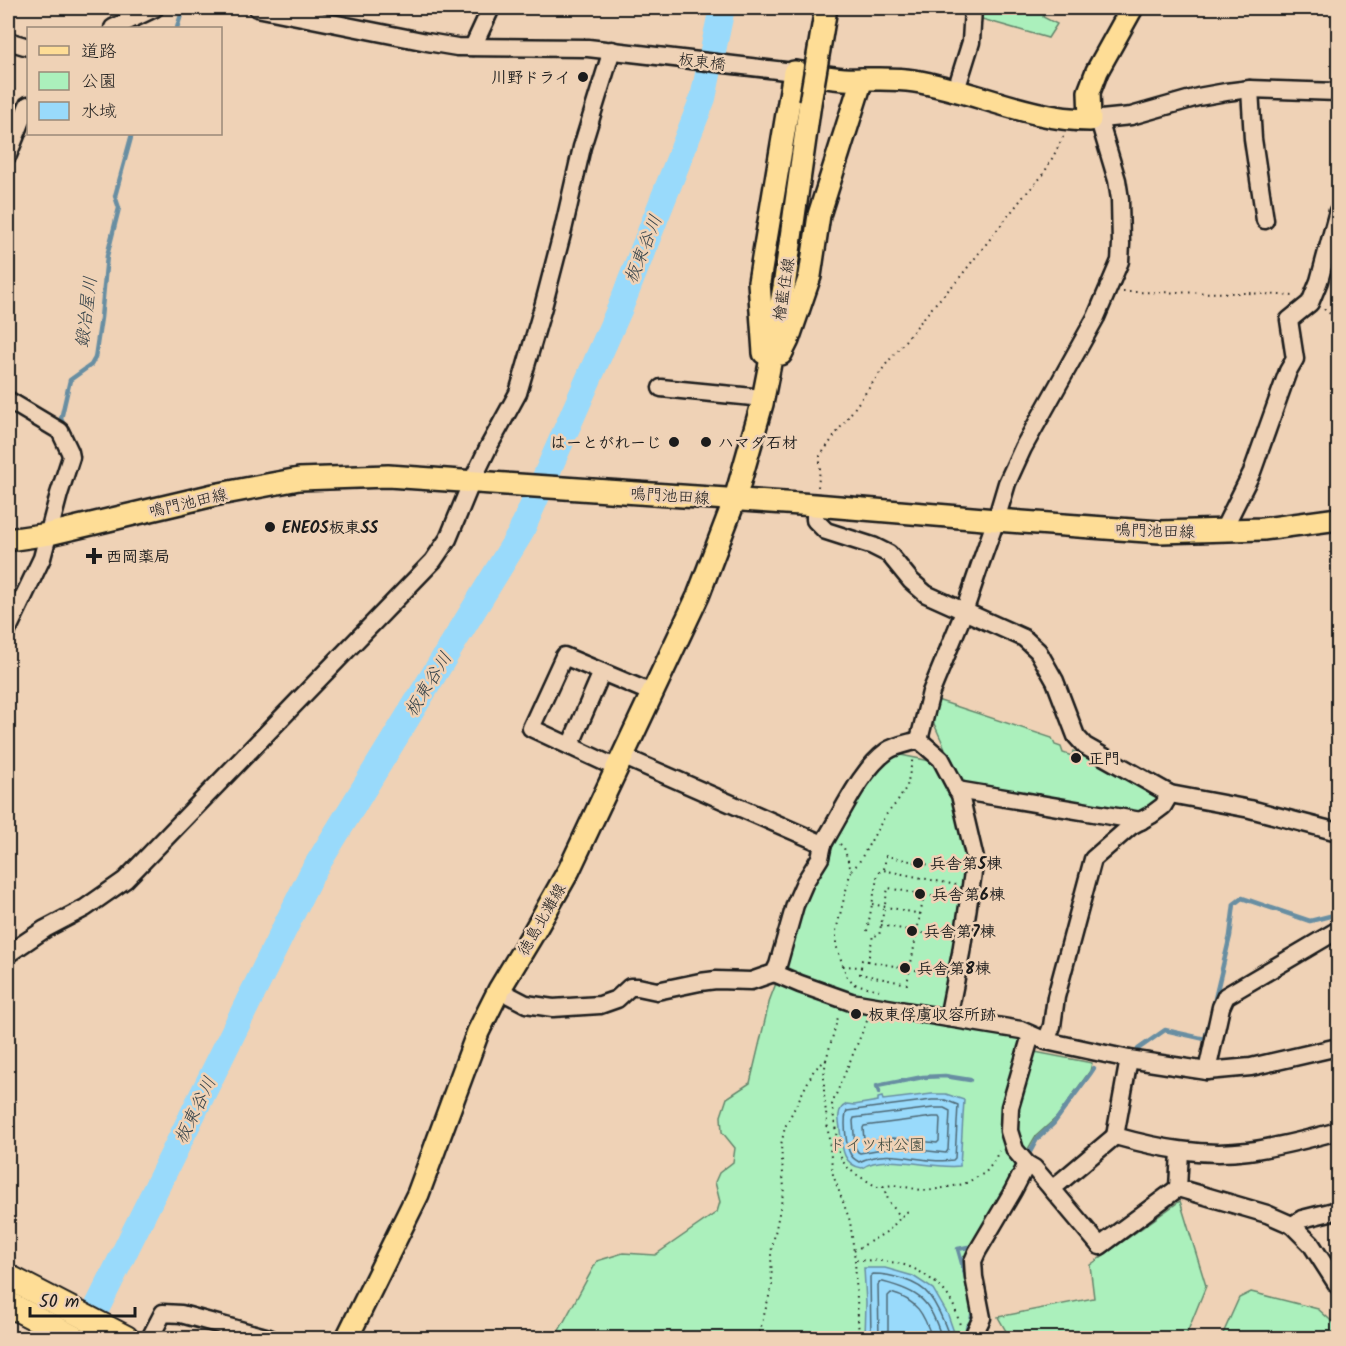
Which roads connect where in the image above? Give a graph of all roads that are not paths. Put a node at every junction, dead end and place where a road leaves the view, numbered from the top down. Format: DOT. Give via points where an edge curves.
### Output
graph roads {
  1 [pos="155,8"];
  2 [pos="257,8"];
  3 [pos="491,8"];
  4 [pos="826,8"];
  5 [pos="974,8"];
  6 [pos="1132,8"];
  7 [pos="115,27"];
  8 [pos="8,41"];
  9 [pos="27,47"];
  10 [pos="473,47"];
  11 [pos="617,51"];
  12 [pos="787,71"];
  13 [pos="862,79"];
  14 [pos="956,90"];
  15 [pos="1250,90"];
  16 [pos="1338,92"];
  17 [pos="27,108"];
  18 [pos="1095,120"];
  19 [pos="8,156"];
  20 [pos="1338,211"];
  21 [pos="1265,220"];
  22 [pos="661,387"];
  23 [pos="765,390"];
  24 [pos="8,400"];
  25 [pos="479,481"];
  26 [pos="735,499"];
  27 [pos="815,505"];
  28 [pos="1338,519"];
  29 [pos="996,520"];
  30 [pos="1223,530"];
  31 [pos="49,534"];
  32 [pos="8,540"];
  33 [pos="964,612"];
  34 [pos="8,629"];
  35 [pos="602,672"];
  36 [pos="652,693"];
  37 [pos="919,740"];
  38 [pos="570,746"];
  39 [pos="620,762"];
  40 [pos="957,789"];
  41 [pos="1170,794"];
  42 [pos="1141,821"];
  43 [pos="1338,832"];
  44 [pos="825,841"];
  45 [pos="1337,936"];
  46 [pos="8,954"];
  47 [pos="774,973"];
  48 [pos="499,990"];
  49 [pos="948,1018"];
  50 [pos="1039,1038"];
  51 [pos="1338,1047"];
  52 [pos="1129,1059"];
  53 [pos="1207,1071"];
  54 [pos="1338,1131"];
  55 [pos="1115,1136"];
  56 [pos="1180,1151"];
  57 [pos="1027,1164"];
  58 [pos="1053,1188"];
  59 [pos="1178,1188"];
  60 [pos="1338,1210"];
  61 [pos="1292,1225"];
  62 [pos="8,1277"];
  63 [pos="1338,1286"];
  64 [pos="8,1304"];
  65 [pos="972,1337"];
  66 [pos="74,1338"];
  67 [pos="126,1338"];
  68 [pos="150,1338"];
  69 [pos="269,1338"];
  70 [pos="347,1338"];
  1 -- 7 [label="street"];
  2 -- 10 [label="street, 板東橋" via="427,42"];
  3 -- 10 [label="street"];
  4 -- 23 [label="main road, 檜藍住線, bridge"];
  5 -- 14 [label="street" via="971,42"];
  6 -- 18 [label="main road" via="1096,71 1089,92"];
  8 -- 9 [label="street"];
  10 -- 11 [label="street, 板東橋"];
  11 -- 12 [label="street, 板東橋"];
  11 -- 25 [label="street" via="582,147 518,393 489,446"];
  12 -- 13 [label="main road"];
  12 -- 23 [label="main road" via="759,282"];
  13 -- 14 [label="main road" via="912,81"];
  13 -- 23 [label="main road" via="819,215 810,276 788,340"];
  14 -- 18 [label="main road" via="1037,113"];
  15 -- 16 [label="street"];
  15 -- 18 [label="street" via="1198,97 1131,116"];
  15 -- 21 [label="street"];
  17 -- 19 [label="street"];
  18 -- 29 [label="street" via="1117,180 1120,261 1096,317 1023,448"];
  20 -- 30 [label="street" via="1310,303 1288,320 1295,359 1252,472"];
  22 -- 23 [label="street"];
  23 -- 26 [label="main road, 檜藍住線"];
  24 -- 31 [label="street" via="60,431 70,452"];
  25 -- 26 [label="main road, 鳴門池田線"];
  25 -- 31 [label="main road, 鳴門池田線" via="388,476 299,478"];
  25 -- 46 [label="street" via="433,561 125,880"];
  26 -- 27 [label="main road, 鳴門池田線"];
  26 -- 36 [label="main road, 徳島北灘線" via="698,596"];
  27 -- 29 [label="main road, 鳴門池田線"];
  27 -- 33 [label="street" via="815,520 826,531 889,554 926,594"];
  28 -- 30 [label="main road, 鳴門池田線"];
  29 -- 30 [label="main road, 鳴門池田線" via="1160,532"];
  29 -- 33 [label="street"];
  31 -- 32 [label="main road, 鳴門池田線"];
  31 -- 34 [label="street" via="37,570"];
  33 -- 37 [label="street" via="932,692"];
  33 -- 41 [label="street" via="1024,638 1038,651 1055,681 1076,736 1085,746"];
  35 -- 36 [label="street"];
  35 -- 38 [label="street"];
  35 -- 38 [label="street" via="564,656 531,728"];
  36 -- 39 [label="main road, 徳島北灘線"];
  37 -- 40 [label="street" via="941,759"];
  37 -- 44 [label="street" via="889,749 870,768"];
  38 -- 39 [label="street"];
  39 -- 44 [label="street"];
  39 -- 48 [label="main road, 徳島北灘線" via="569,870"];
  40 -- 42 [label="street"];
  40 -- 49 [label="street" via="975,859"];
  41 -- 42 [label="street" via="1163,806"];
  41 -- 43 [label="street" via="1250,809"];
  42 -- 50 [label="street" via="1094,859 1056,997 1052,1026"];
  44 -- 47 [label="street" via="795,905"];
  45 -- 53 [label="street" via="1226,996"];
  47 -- 48 [label="street" via="751,981 708,981 657,991 630,987 617,999 600,1005 553,1008 526,1004"];
  47 -- 49 [label="street" via="847,1001"];
  48 -- 70 [label="main road, 徳島北灘線" via="478,1032 418,1194"];
  49 -- 50 [label="street" via="1021,1030"];
  50 -- 52 [label="street"];
  50 -- 57 [label="street" via="1010,1107 1009,1131 1014,1150"];
  51 -- 53 [label="street" via="1251,1067"];
  52 -- 53 [label="street"];
  52 -- 55 [label="street"];
  54 -- 56 [label="street" via="1246,1152"];
  55 -- 56 [label="street"];
  55 -- 58 [label="street"];
  56 -- 59 [label="street"];
  57 -- 58 [label="street"];
  57 -- 65 [label="street" via="973,1261 982,1318"];
  58 -- 59 [label="street" via="1100,1246"];
  59 -- 61 [label="street"];
  60 -- 61 [label="street"];
  61 -- 63 [label="street" via="1311,1244"];
  62 -- 67 [label="highway"];
  64 -- 66 [label="highway"];
  68 -- 69 [label="street" via="163,1313 181,1314"];
}
